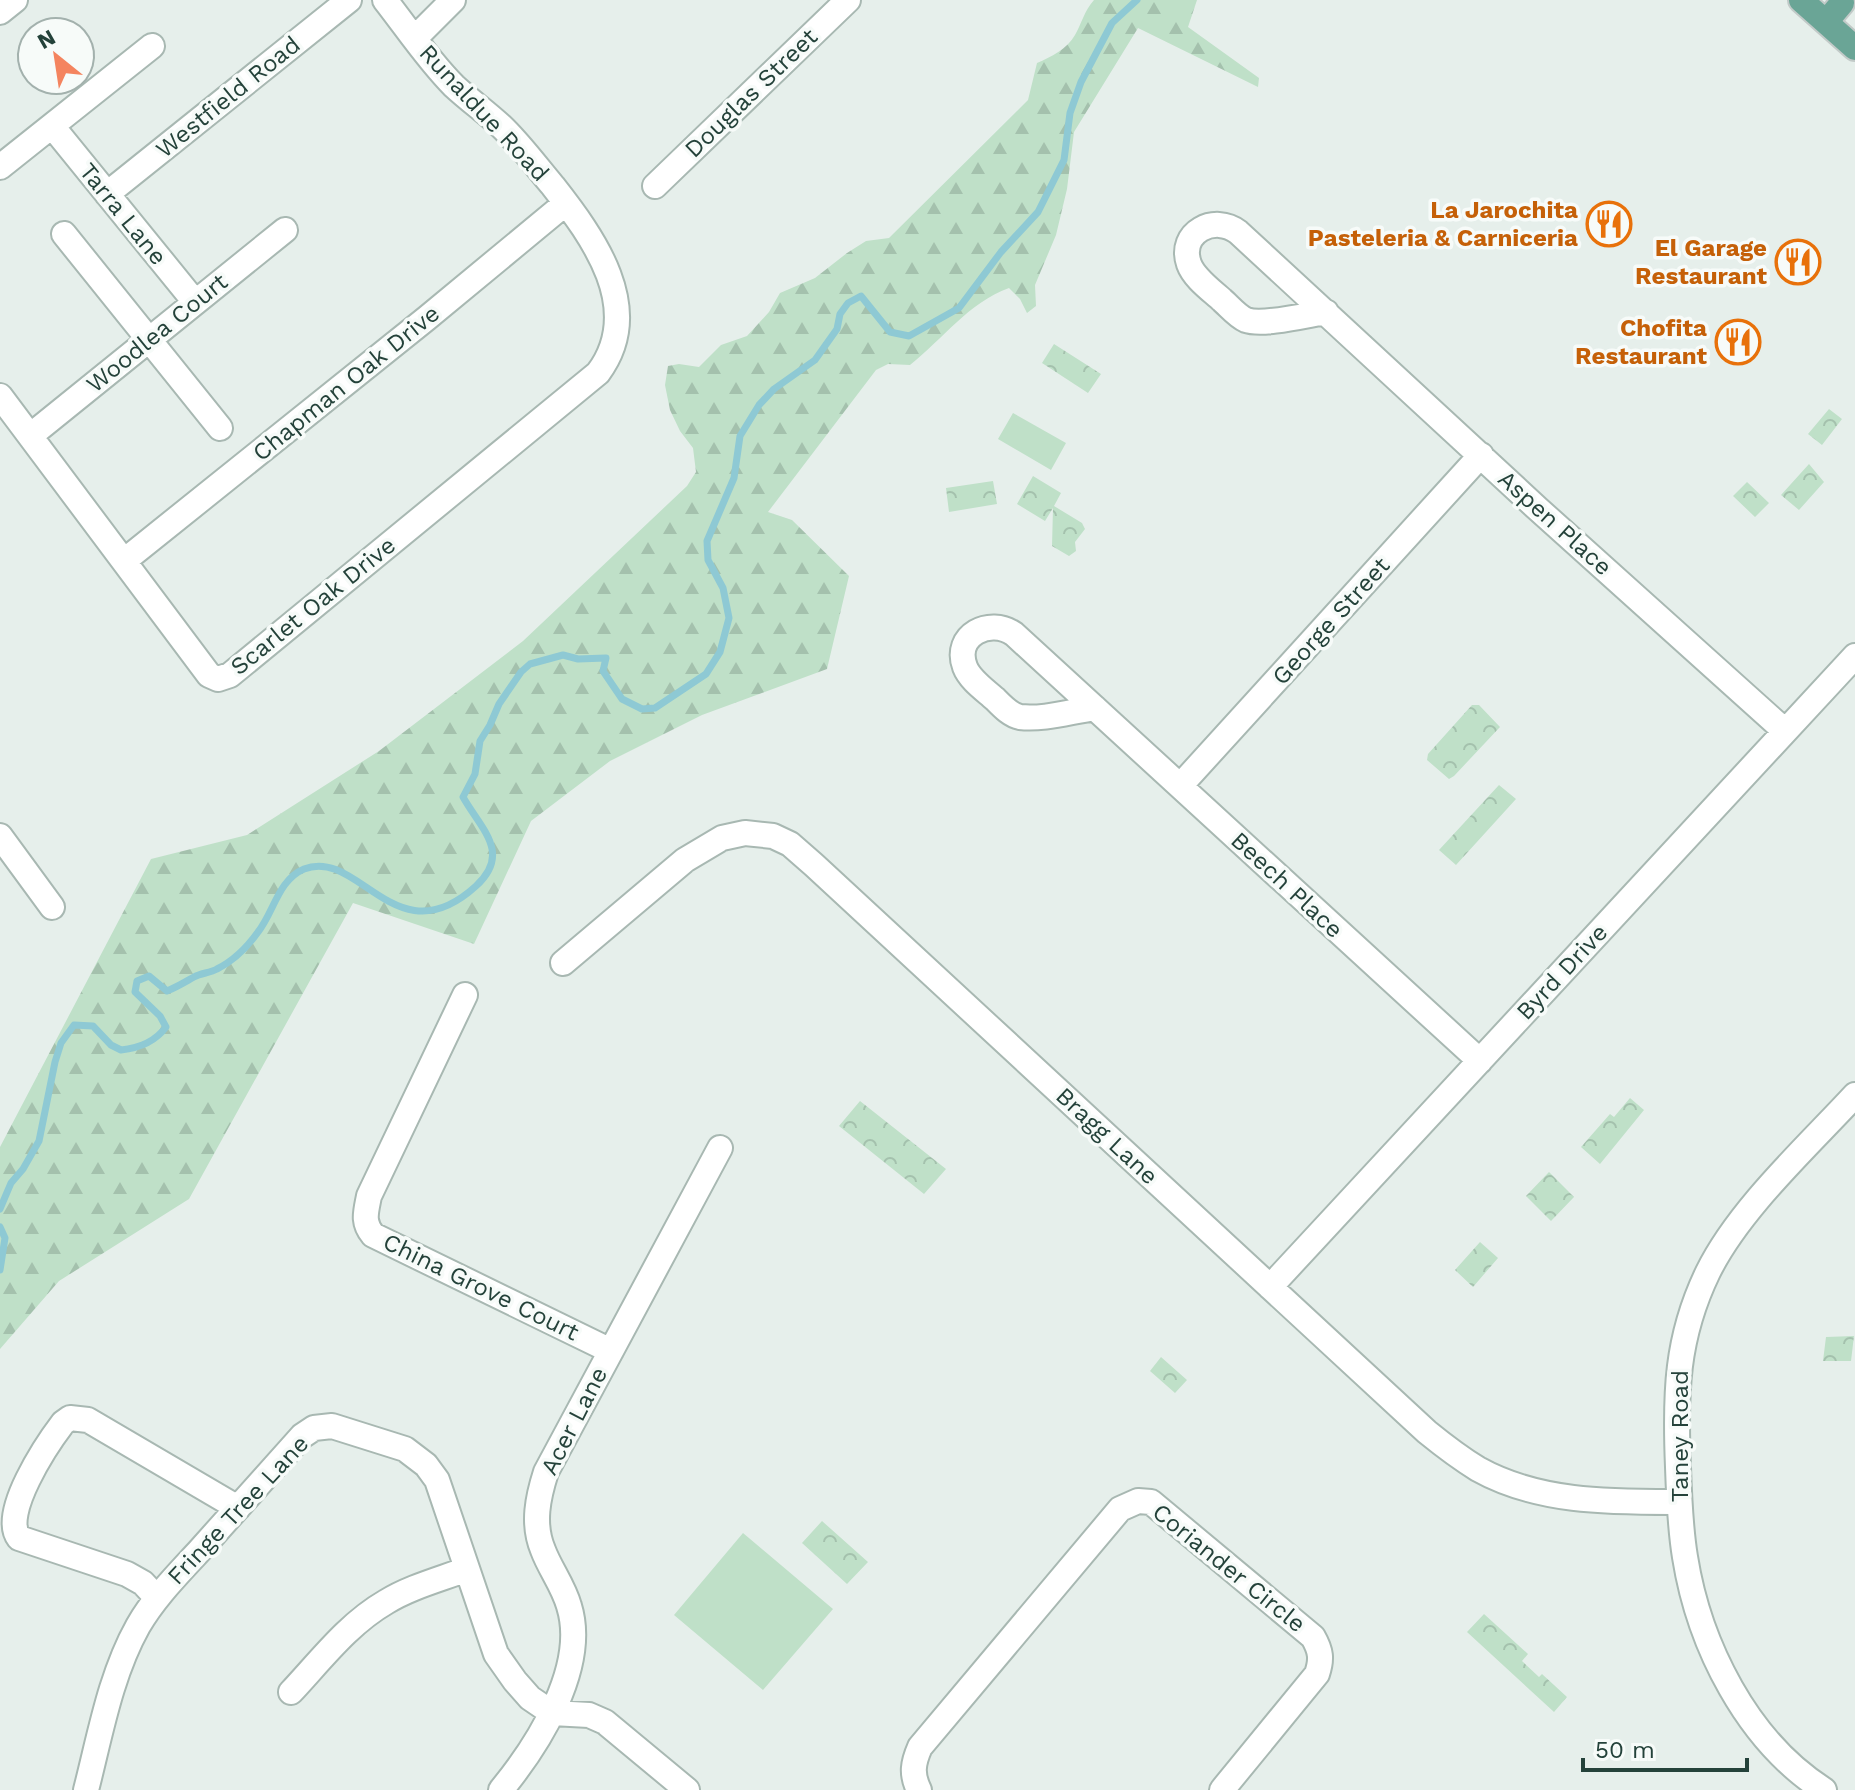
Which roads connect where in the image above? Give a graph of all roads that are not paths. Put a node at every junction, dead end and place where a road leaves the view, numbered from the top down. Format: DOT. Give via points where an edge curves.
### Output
graph roads {
  1 [pos="15,0"];
  2 [pos="349,0"];
  3 [pos="385,0"];
  4 [pos="453,0"];
  5 [pos="848,0"];
  6 [pos="1801,0"];
  7 [pos="1845,6"];
  8 [pos="0,12"];
  9 [pos="1826,22"];
  10 [pos="415,38"];
  11 [pos="152,46"];
  12 [pos="1855,48"];
  13 [pos="52,126"];
  14 [pos="0,167"];
  15 [pos="655,186"];
  16 [pos="107,194"];
  17 [pos="566,203"];
  18 [pos="285,230"];
  19 [pos="64,234"];
  20 [pos="195,302"];
  21 [pos="1326,312"];
  22 [pos="616,315"];
  23 [pos="149,339"];
  24 [pos="0,396"];
  25 [pos="220,428"];
  26 [pos="30,436"];
  27 [pos="1481,455"];
  28 [pos="124,561"];
  29 [pos="1855,656"];
  30 [pos="1095,708"];
  31 [pos="1785,731"];
  32 [pos="1180,786"];
  33 [pos="0,836"];
  34 [pos="52,907"];
  35 [pos="563,963"];
  36 [pos="465,995"];
  37 [pos="1480,1061"];
  38 [pos="1855,1095"];
  39 [pos="720,1148"];
  40 [pos="1270,1287"];
  41 [pos="611,1351"];
  42 [pos="1679,1502"];
  43 [pos="238,1508"];
  44 [pos="467,1569"];
  45 [pos="157,1598"];
  46 [pos="291,1692"];
  47 [pos="552,1713"];
  48 [pos="86,1790"];
  49 [pos="501,1790"];
  50 [pos="687,1790"];
  51 [pos="919,1790"];
  52 [pos="1222,1790"];
  53 [pos="1824,1790"];
  1 -- 8 [label="street"];
  2 -- 16 [label="street, Westfield Road"];
  3 -- 10 [label="street, Runaldue Road"];
  4 -- 10 [label="street"];
  5 -- 15 [label="street, Douglas Street"];
  6 -- 9 [label="main road"];
  7 -- 9 [label="main road"];
  9 -- 12 [label="main road"];
  10 -- 17 [label="street, Runaldue Road" via="452,83 520,146"];
  11 -- 13 [label="street"];
  13 -- 14 [label="street"];
  13 -- 16 [label="street, Tarra Lane"];
  16 -- 20 [label="street, Tarra Lane"];
  17 -- 22 [label="street, Runaldue Road" via="609,271"];
  17 -- 28 [label="street, Chapman Oak Drive"];
  18 -- 20 [label="street, Woodlea Court"];
  19 -- 23 [label="street"];
  20 -- 23 [label="street, Woodlea Court"];
  21 -- 21 [label="street, Aspen Place" via="1245,319 1191,269 1187,252 1193,236 1213,224 1231,227"];
  21 -- 27 [label="street, Aspen Place"];
  22 -- 28 [label="street, Scarlet Oak Drive" via="614,340 598,373 226,678 209,675"];
  23 -- 25 [label="street"];
  23 -- 26 [label="street, Woodlea Court"];
  24 -- 26 [label="street, Scarlet Oak Drive"];
  26 -- 28 [label="street, Scarlet Oak Drive"];
  27 -- 31 [label="street, Aspen Place"];
  27 -- 32 [label="street, George Street"];
  29 -- 31 [label="street, Byrd Drive"];
  30 -- 30 [label="street, Beech Place" via="1013,715 967,672 963,655 969,638 982,628 1007,629"];
  30 -- 32 [label="street, Beech Place"];
  31 -- 37 [label="street, Byrd Drive"];
  32 -- 37 [label="street, Beech Place"];
  33 -- 34 [label="street"];
  35 -- 40 [label="street, Bragg Lane" via="711,843 745,833 782,839"];
  36 -- 41 [label="street, China Grove Court" via="369,1196 367,1227 373,1235"];
  37 -- 40 [label="street, Byrd Drive"];
  38 -- 42 [label="street, Taney Road" via="1748,1211 1723,1244 1697,1296 1676,1382"];
  39 -- 41 [label="street, Acer Lane"];
  40 -- 42 [label="street, Bragg Lane" via="1427,1432 1478,1468 1511,1484 1558,1495"];
  41 -- 47 [label="street, Acer Lane" via="546,1472 537,1507 543,1551 571,1610 571,1656"];
  42 -- 53 [label="street, Taney Road" via="1691,1586 1717,1660 1758,1728"];
  43 -- 44 [label="street, Fringe Tree Lane" via="302,1436 332,1426 405,1449 426,1465 437,1480"];
  43 -- 45 [label="street, Fringe Tree Lane"];
  43 -- 45 [label="street" via="88,1420 70,1418 63,1423 29,1475 12,1515 14,1532 127,1574"];
  44 -- 46 [label="street" via="371,1611"];
  44 -- 47 [label="street, Fringe Tree Lane" via="496,1654 530,1698"];
  45 -- 48 [label="street, Fringe Tree Lane" via="127,1649"];
  47 -- 49 [label="street, Acer Lane" via="535,1746"];
  47 -- 50 [label="street" via="589,1715 605,1722"];
  51 -- 52 [label="street, Coriander Circle" via="913,1774 920,1747 1120,1509 1138,1501 1151,1502 1320,1648 1317,1674"];
}
